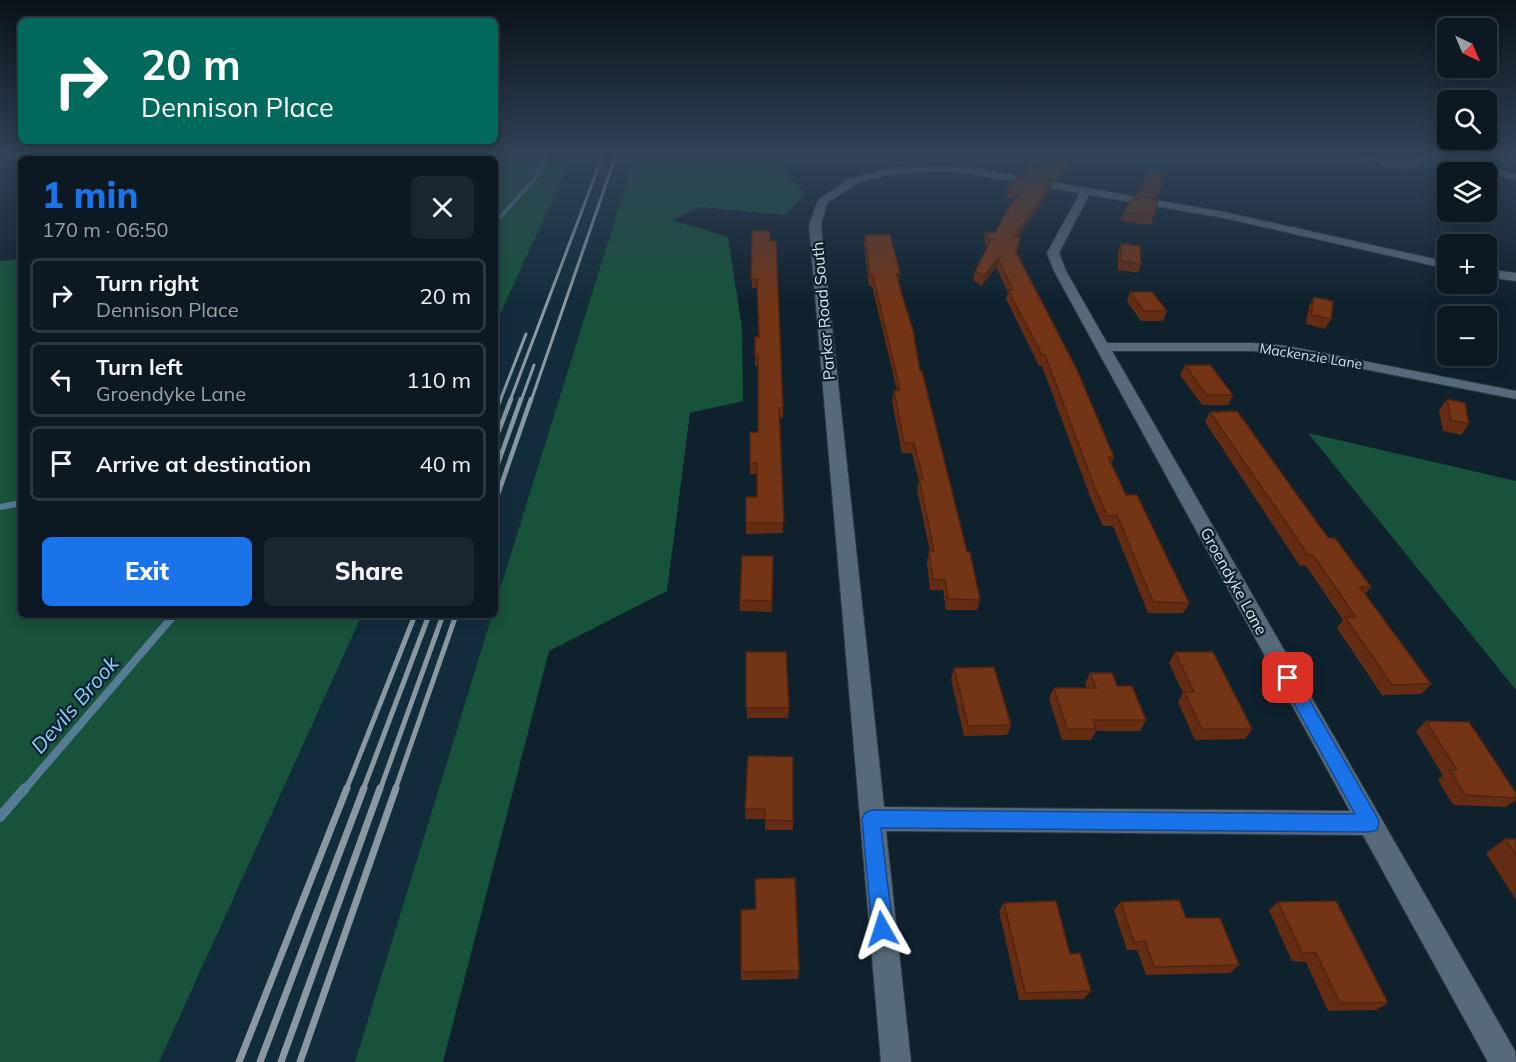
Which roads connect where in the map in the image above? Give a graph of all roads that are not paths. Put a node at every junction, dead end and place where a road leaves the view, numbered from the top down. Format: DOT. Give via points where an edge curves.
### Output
graph roads {
  1 [pos="821,205"];
  2 [pos="1079,205"];
  3 [pos="1164,205"];
  4 [pos="1437,263"];
  5 [pos="1497,274"];
  6 [pos="1516,277"];
  7 [pos="1102,346"];
  8 [pos="1516,395"];
  9 [pos="871,819"];
  10 [pos="1370,823"];
  11 [pos="896,1062"];
  12 [pos="1504,1062"];
  1 -- 9 [label="street, Parker Road South" via="815,225"];
  2 -- 7 [label="street, Groendyke Lane" via="1053,253"];
  3 -- 4 [label="street, Parker Road South"];
  5 -- 6 [label="street"];
  7 -- 8 [label="street, Mackenzie Lane" via="1287,350"];
  7 -- 10 [label="street, Groendyke Lane"];
  9 -- 10 [label="street"];
  9 -- 11 [label="street, Parker Road South"];
  10 -- 12 [label="street, Groendyke Lane"];
}
